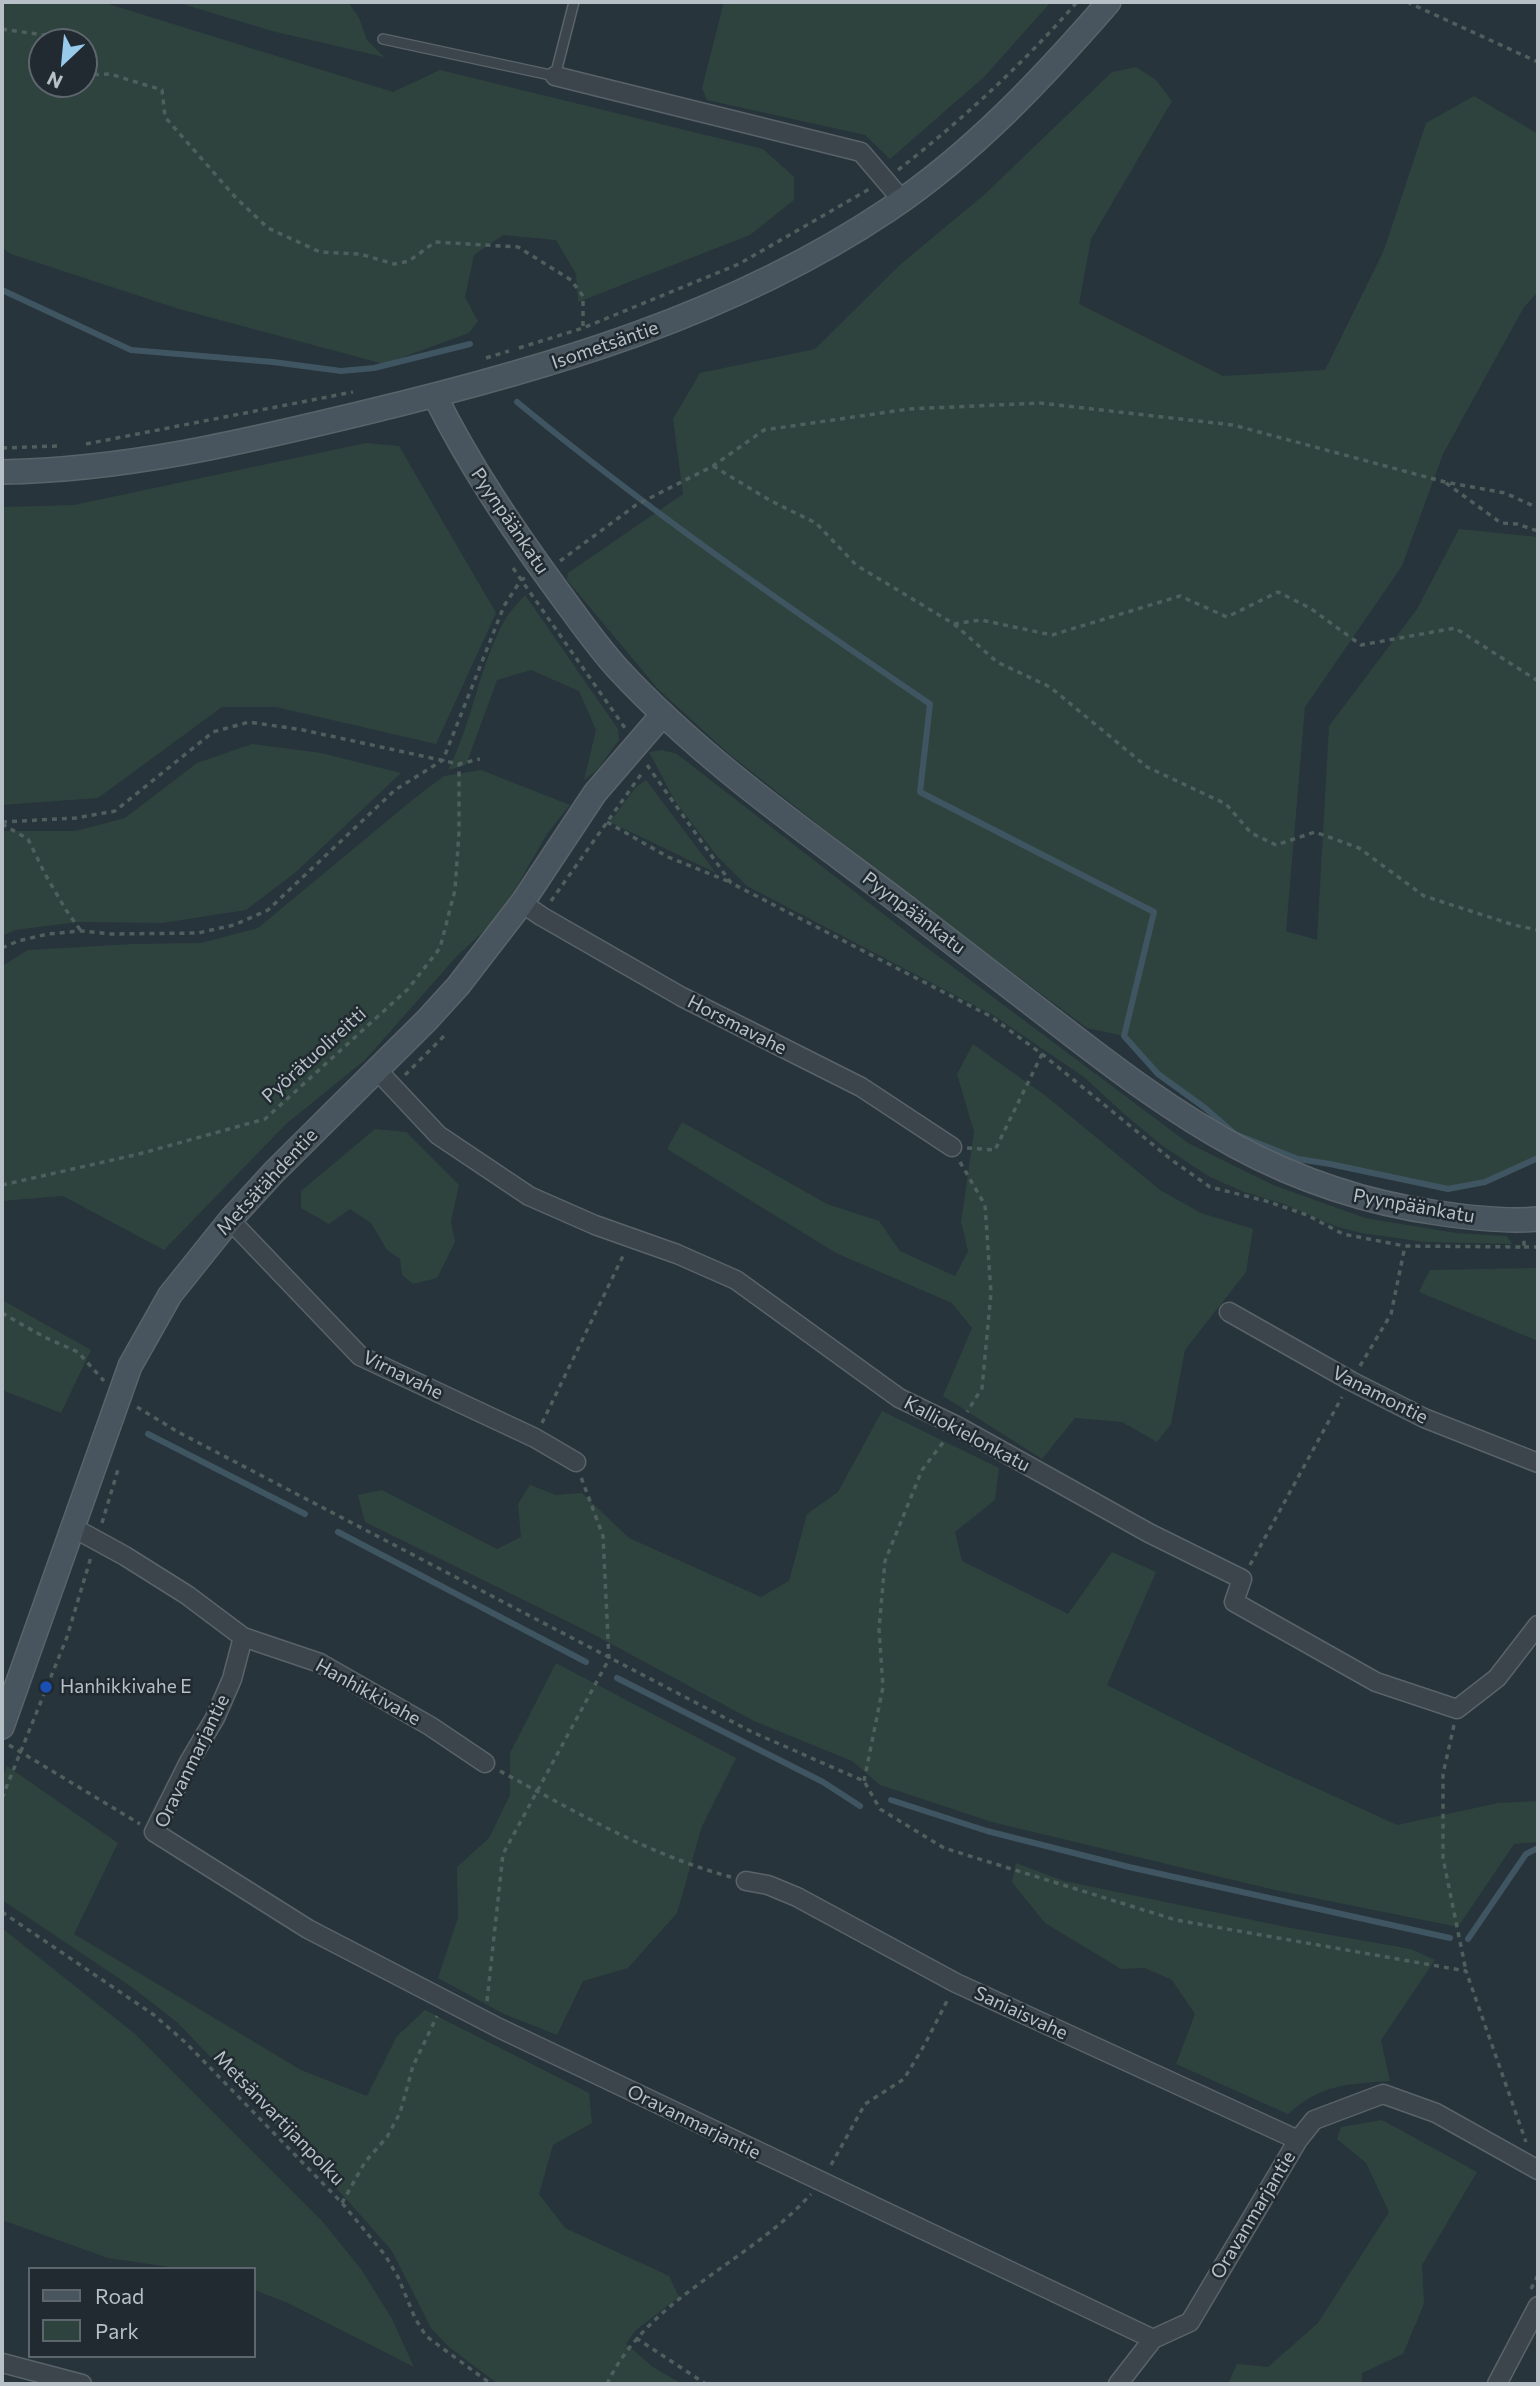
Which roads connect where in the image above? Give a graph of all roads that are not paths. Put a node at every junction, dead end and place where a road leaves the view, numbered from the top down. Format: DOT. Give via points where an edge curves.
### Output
graph roads {
  1 [pos="573,2"];
  2 [pos="1109,2"];
  3 [pos="383,39"];
  4 [pos="555,76"];
  5 [pos="902,200"];
  6 [pos="435,396"];
  7 [pos="2,472"];
  8 [pos="663,714"];
  9 [pos="522,903"];
  10 [pos="377,1070"];
  11 [pos="952,1147"];
  12 [pos="1538,1219"];
  13 [pos="230,1220"];
  14 [pos="1229,1312"];
  15 [pos="576,1462"];
  16 [pos="1538,1463"];
  17 [pos="72,1527"];
  18 [pos="1538,1625"];
  19 [pos="243,1637"];
  20 [pos="2,1727"];
  21 [pos="485,1763"];
  22 [pos="746,1881"];
  23 [pos="1298,2140"];
  24 [pos="1536,2169"];
  25 [pos="1538,2306"];
  26 [pos="1153,2339"];
  27 [pos="2,2363"];
  28 [pos="82,2384"];
  29 [pos="1118,2384"];
  30 [pos="1497,2384"];
  1 -- 4 [label="lane"];
  2 -- 5 [label="main road, Isometsäntie" via="1005,114"];
  3 -- 4 [label="lane"];
  4 -- 5 [label="street" via="861,152"];
  5 -- 6 [label="main road, Isometsäntie" via="829,248 707,307 546,366"];
  6 -- 7 [label="main road, Isometsäntie" via="136,462"];
  6 -- 8 [label="main road, Pyynpäänkatu" via="497,505 543,570 618,669"];
  8 -- 9 [label="main road, Metsätähdentie" via="595,793"];
  8 -- 12 [label="main road, Pyynpäänkatu" via="781,812 1139,1087 1206,1131 1264,1162 1371,1201 1470,1218"];
  9 -- 10 [label="main road, Metsätähdentie" via="458,986"];
  9 -- 11 [label="street, Horsmavahe" via="682,997 861,1087"];
  10 -- 13 [label="main road, Metsätähdentie"];
  10 -- 18 [label="street, Kalliokielonkatu" via="438,1135 529,1196 736,1280 899,1398 1242,1579 1234,1602 1376,1682 1457,1709 1497,1678"];
  13 -- 15 [label="street, Virnavahe" via="360,1356"];
  13 -- 17 [label="main road, Metsätähdentie" via="170,1295 145,1336 128,1402"];
  14 -- 16 [label="street, Vanamontie" via="1424,1418"];
  17 -- 19 [label="street" via="187,1595"];
  17 -- 20 [label="main road, Metsätähdentie"];
  19 -- 21 [label="street, Hanhikkivahe" via="320,1663"];
  19 -- 26 [label="street, Oravanmarjantie" via="215,1718 154,1832 308,1929 484,2021"];
  22 -- 23 [label="street, Saniaisvahe" via="797,1897 956,1983"];
  23 -- 24 [label="street, Oravanmarjantie" via="1314,2120 1383,2094 1436,2113"];
  23 -- 26 [label="street, Oravanmarjantie" via="1190,2322"];
  25 -- 30 [label="street"];
  26 -- 29 [label="street"];
  27 -- 28 [label="street"];
}
